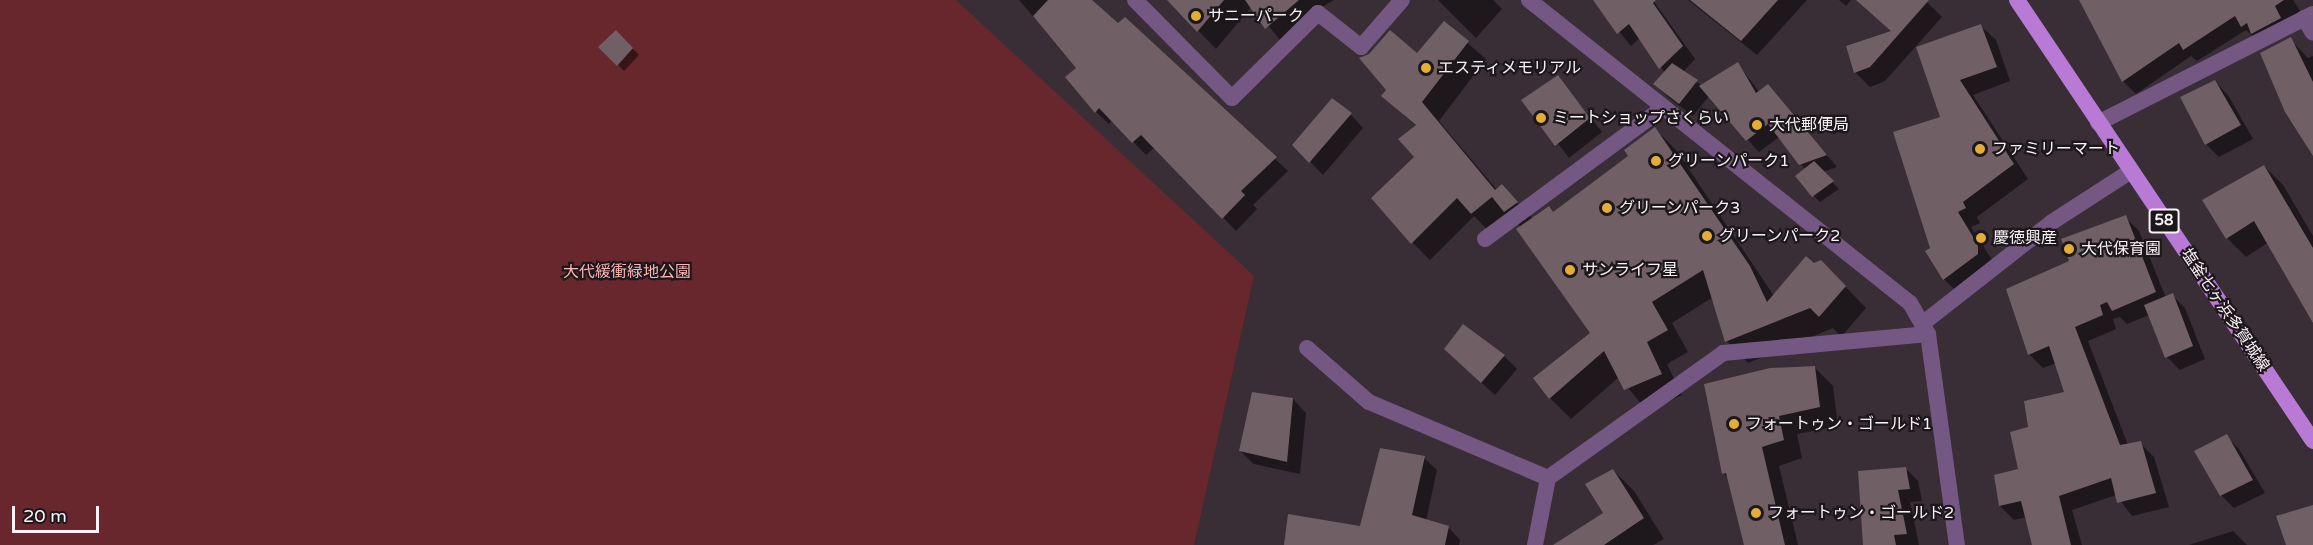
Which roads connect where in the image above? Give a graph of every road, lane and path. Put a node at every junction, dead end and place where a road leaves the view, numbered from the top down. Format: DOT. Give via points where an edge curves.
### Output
graph roads {
  1 [pos="1135,0"];
  2 [pos="1402,0"];
  3 [pos="1529,0"];
  4 [pos="2017,0"];
  5 [pos="2309,16"];
  6 [pos="2313,33"];
  7 [pos="1664,107"];
  8 [pos="2098,123"];
  9 [pos="2131,171"];
  10 [pos="1485,238"];
  11 [pos="1925,329"];
  12 [pos="1307,348"];
  13 [pos="2313,441"];
  14 [pos="1548,478"];
  15 [pos="1535,545"];
  16 [pos="1957,545"];
  1 -- 2 [label="street" via="1233,98 1318,13 1361,47"];
  3 -- 7 [label="street"];
  4 -- 8 [label="main road, 塩釜七ヶ浜多賀城線 / 58"];
  5 -- 6 [label="street"];
  5 -- 8 [label="street"];
  7 -- 10 [label="street"];
  7 -- 11 [label="street" via="1910,303"];
  8 -- 9 [label="main road, 塩釜七ヶ浜多賀城線 / 58"];
  9 -- 11 [label="street" via="2052,222"];
  9 -- 13 [label="main road, 塩釜七ヶ浜多賀城線 / 58"];
  11 -- 14 [label="street" via="1723,353"];
  11 -- 16 [label="street"];
  12 -- 14 [label="street" via="1369,402"];
  14 -- 15 [label="street"];
}
